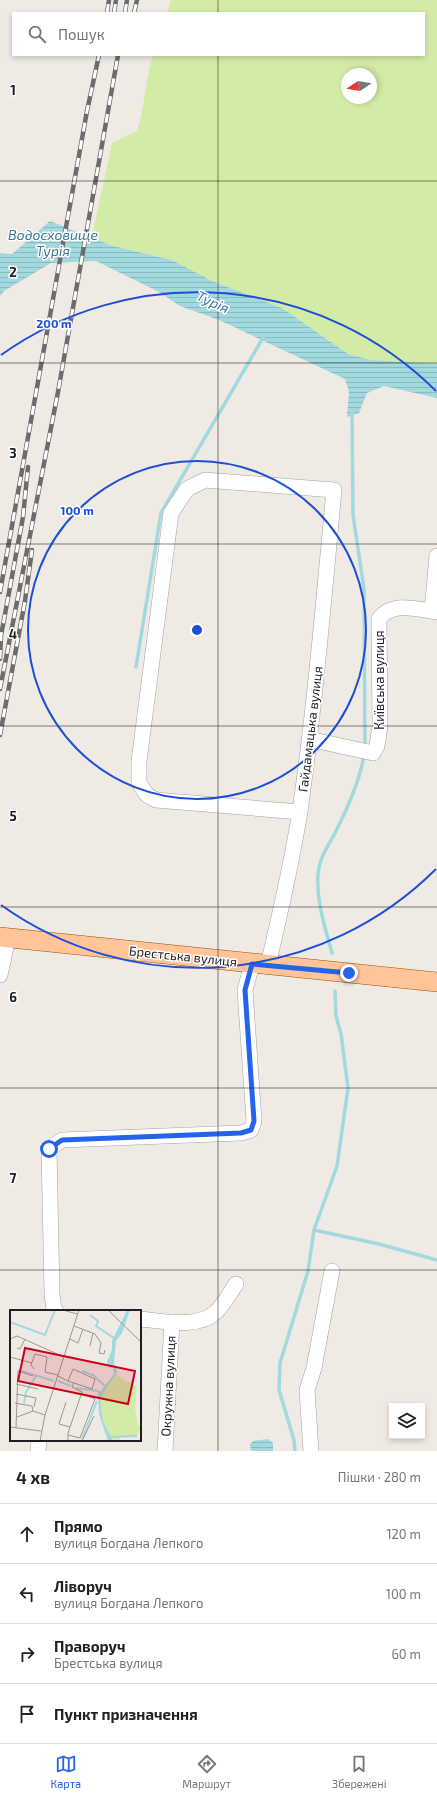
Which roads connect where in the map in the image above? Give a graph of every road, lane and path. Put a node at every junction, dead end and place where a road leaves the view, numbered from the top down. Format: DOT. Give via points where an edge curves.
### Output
graph roads {
  1 [pos="437,556"];
  2 [pos="434,611"];
  3 [pos="309,739"];
  4 [pos="300,812"];
  5 [pos="4,938"];
  6 [pos="260,964"];
  7 [pos="0,975"];
  8 [pos="437,982"];
  9 [pos="332,1271"];
  10 [pos="236,1284"];
  11 [pos="55,1310"];
  12 [pos="141,1319"];
  13 [pos="172,1322"];
  14 [pos="39,1441"];
  15 [pos="38,1451"];
  16 [pos="165,1451"];
  17 [pos="311,1451"];
  1 -- 2 [label="street"];
  2 -- 3 [label="street, Київська вулиця" via="390,608 379,619 380,726 372,753"];
  3 -- 4 [label="street, Гайдамацька вулиця"];
  3 -- 4 [label="street, Гайдамацька вулиця" via="334,490 205,480 186,489 171,513 139,761 139,783 147,794 156,800"];
  4 -- 6 [label="street, Гайдамацька вулиця" via="284,898"];
  5 -- 6 [label="main road, Брестська вулиця"];
  5 -- 7 [label="street"];
  6 -- 8 [label="main road, Брестська вулиця"];
  6 -- 11 [label="street, Гайдамацька вулиця" via="245,990 254,1121 251,1130 241,1133 62,1140 49,1149 52,1293"];
  9 -- 17 [label="street" via="314,1368 307,1390"];
  10 -- 13 [label="street" via="216,1312 198,1321"];
  12 -- 13 [label="street"];
  13 -- 16 [label="street, Окружна вулиця"];
  14 -- 15 [label="street"];
}
